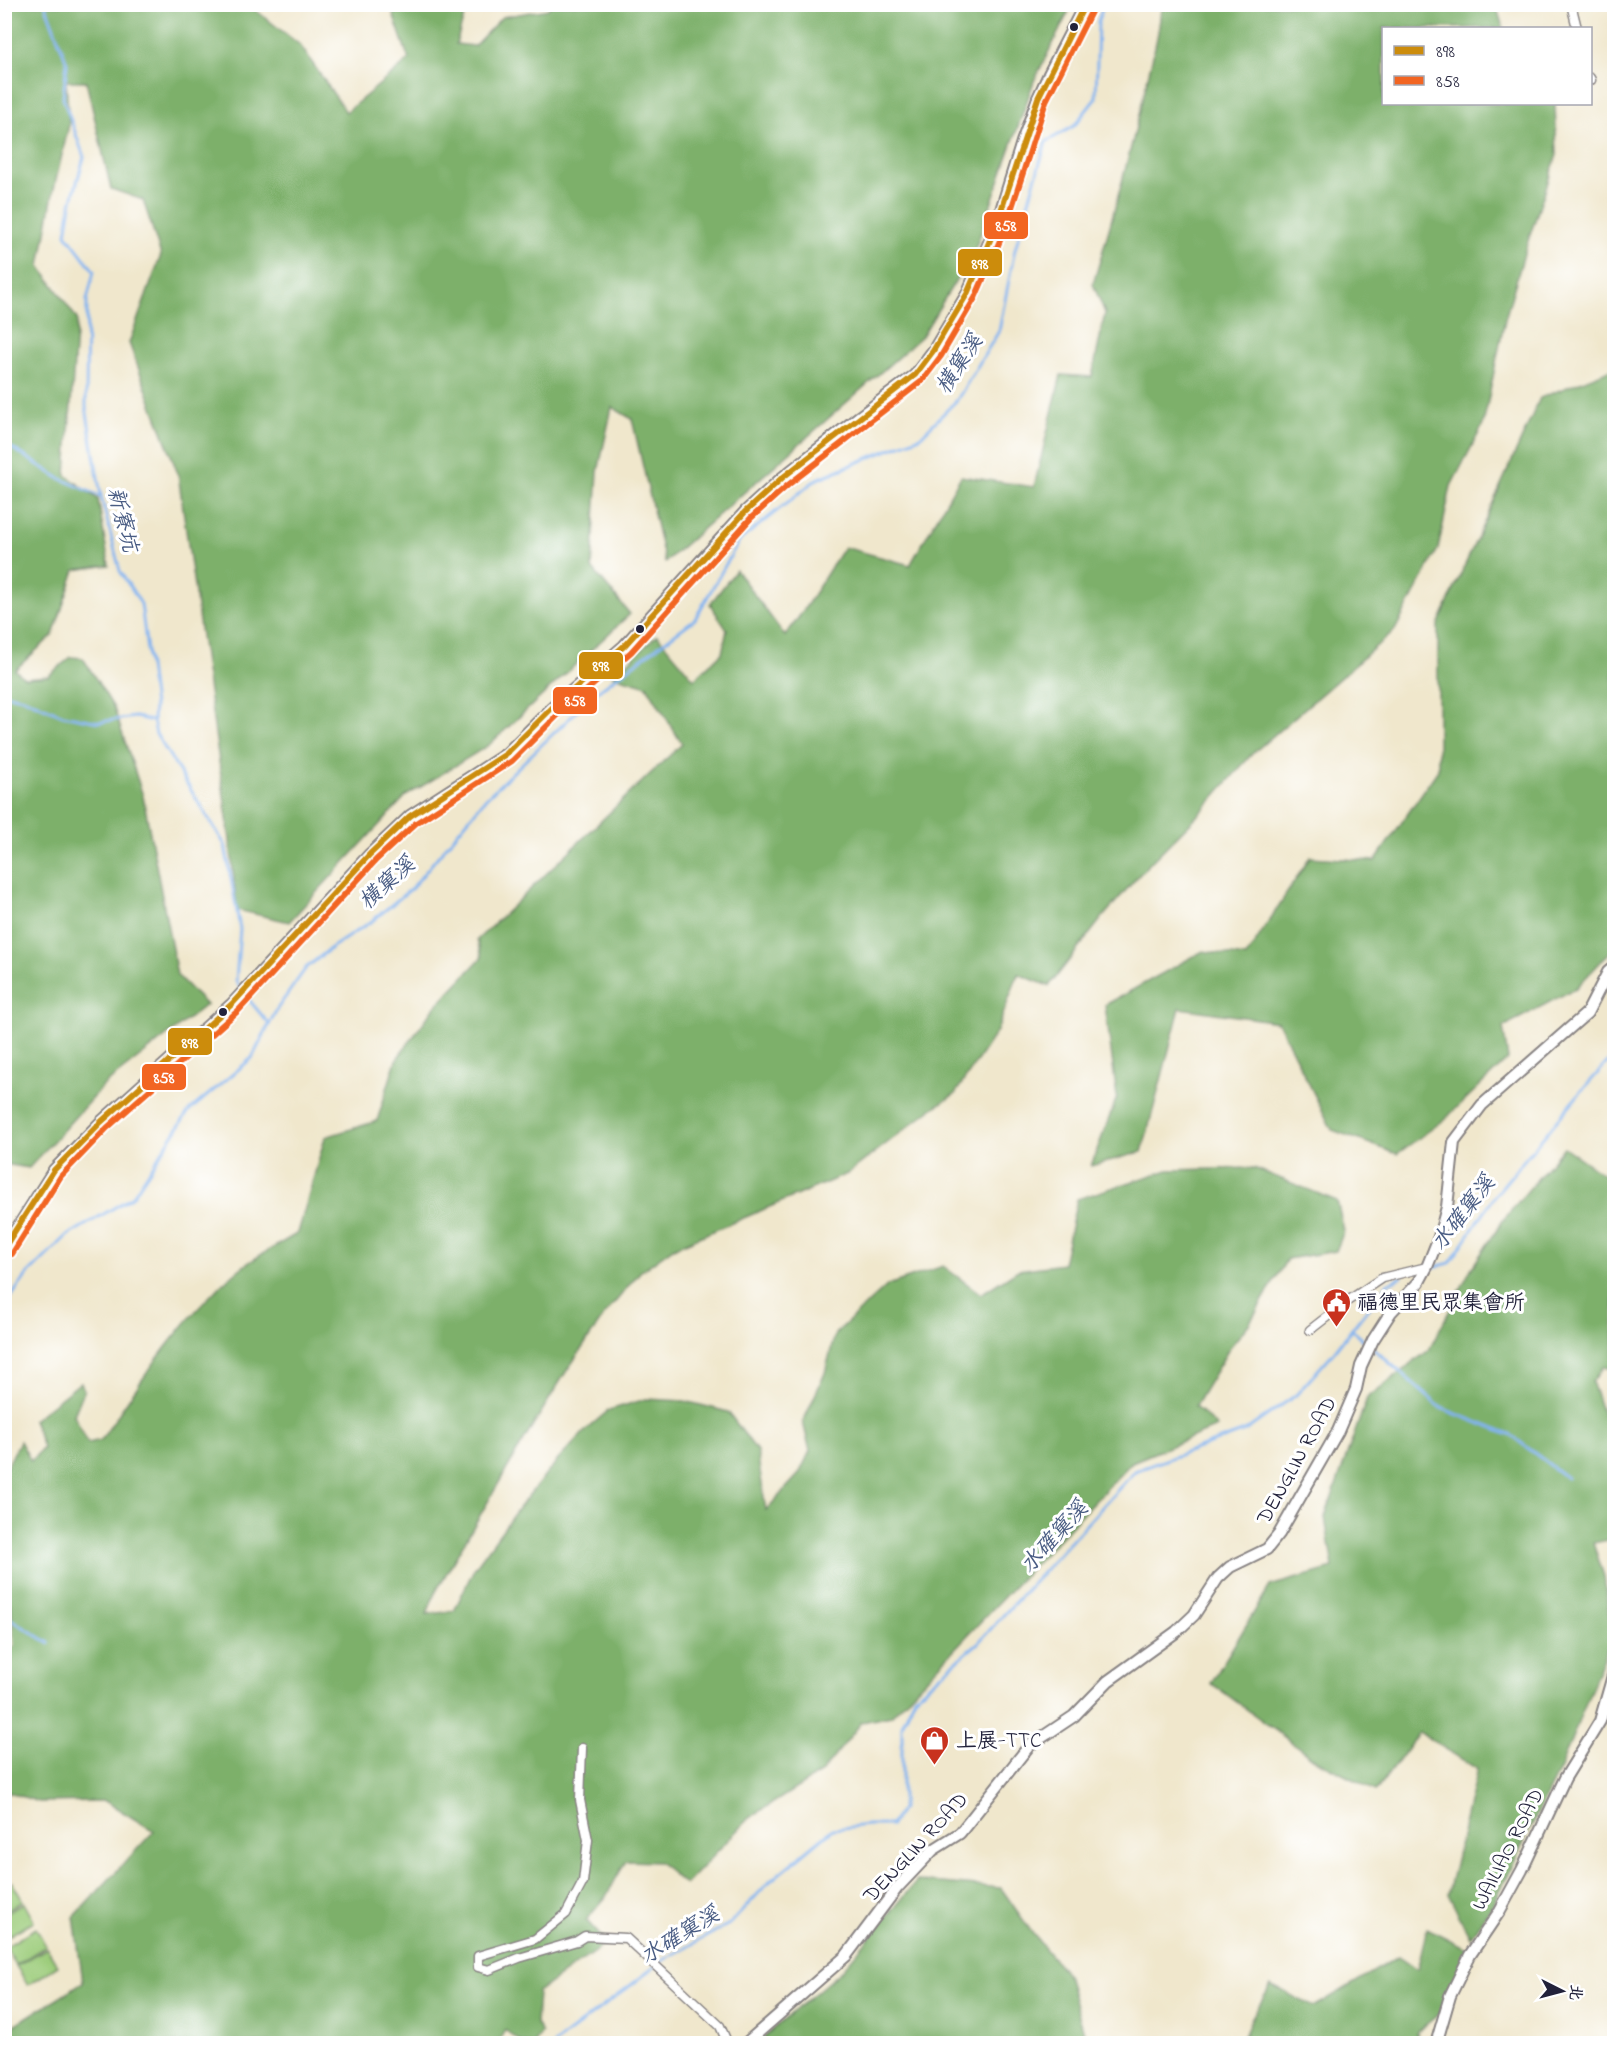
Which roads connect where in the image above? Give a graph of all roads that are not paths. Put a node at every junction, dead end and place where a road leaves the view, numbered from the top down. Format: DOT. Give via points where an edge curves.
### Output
graph roads {
  1 [pos="1085,4"];
  2 [pos="1571,4"];
  3 [pos="1577,27"];
  4 [pos="1614,967"];
  5 [pos="4,1249"];
  6 [pos="1425,1271"];
  7 [pos="1310,1330"];
  8 [pos="1614,1672"];
  9 [pos="582,1748"];
  10 [pos="728,2043"];
  11 [pos="745,2043"];
  12 [pos="1436,2043"];
  1 -- 5 [label="street" via="1038,98 996,226 967,294 915,375 782,478 745,512 624,646 506,754 410,816 370,854 254,982 54,1170"];
  2 -- 3 [label="street"];
  4 -- 6 [label="street, DENGLIN ROAD" via="1587,1013 1482,1105 1454,1142 1447,1207"];
  6 -- 7 [label="street" via="1382,1278"];
  6 -- 11 [label="street, DENGLIN ROAD" via="1373,1340 1338,1431 1280,1534 1267,1549 1230,1567 1176,1632 1108,1682 1074,1716 1029,1746 960,1833 933,1850 897,1888 846,1956"];
  8 -- 12 [label="street, WAILIAO ROAD" via="1600,1721 1565,1778 1499,1912 1470,1955 1450,1996"];
  9 -- 10 [label="street" via="580,1800 588,1840 583,1882 566,1914 535,1940 478,1956 478,1967 489,1970 585,1936 626,1938 720,2026"];
}
